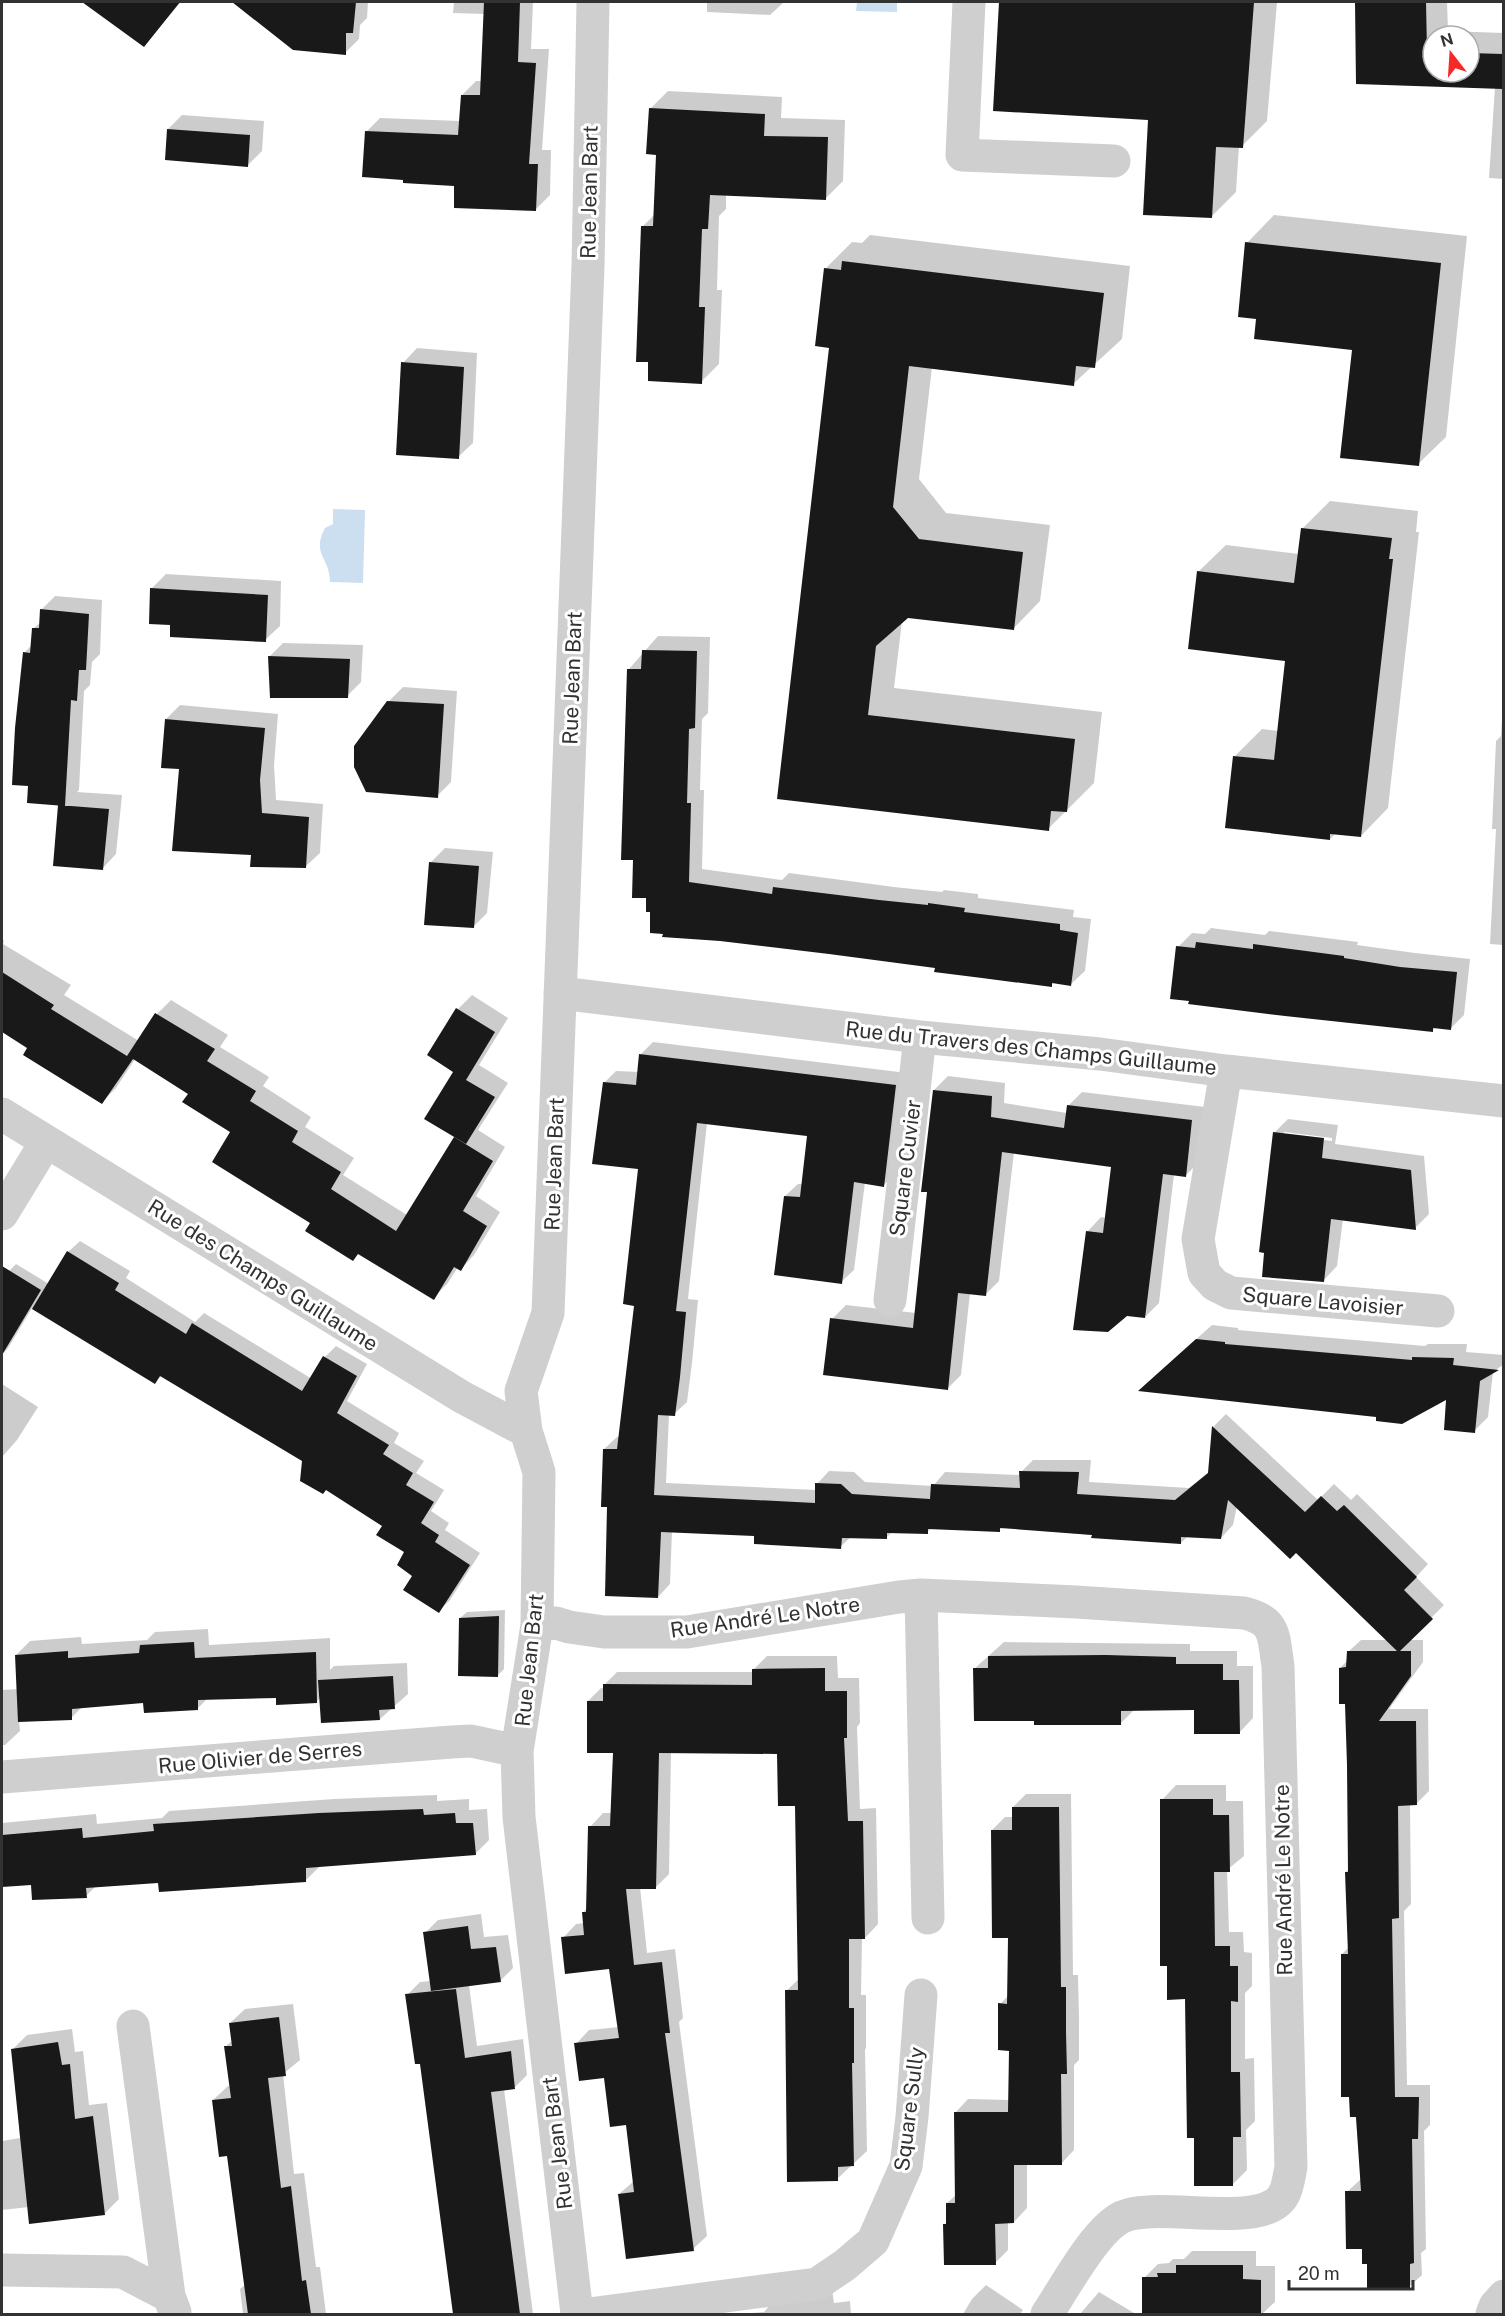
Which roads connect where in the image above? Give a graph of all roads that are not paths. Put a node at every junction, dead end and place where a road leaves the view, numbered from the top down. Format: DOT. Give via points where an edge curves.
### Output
graph roads {
  1 [pos="593,2"];
  2 [pos="969,2"];
  3 [pos="1114,161"];
  4 [pos="560,993"];
  5 [pos="920,1037"];
  6 [pos="1226,1071"];
  7 [pos="1503,1101"];
  8 [pos="2,1114"];
  9 [pos="46,1142"];
  10 [pos="2,1214"];
  11 [pos="890,1300"];
  12 [pos="1438,1311"];
  13 [pos="526,1431"];
  14 [pos="921,1595"];
  15 [pos="537,1625"];
  16 [pos="518,1751"];
  17 [pos="2,1777"];
  18 [pos="928,1918"];
  19 [pos="921,1995"];
  20 [pos="133,2026"];
  21 [pos="2,2270"];
  22 [pos="1503,2296"];
  23 [pos="172,2305"];
  24 [pos="577,2314"];
  25 [pos="589,2314"];
  26 [pos="1047,2314"];
  27 [pos="1492,2314"];
  1 -- 4 [label="street, Rue Jean Bart" via="588,266"];
  2 -- 3 [label="street" via="962,155"];
  4 -- 5 [label="street, Rue du Travers des Champs Guillaume"];
  4 -- 13 [label="street, Rue Jean Bart" via="549,1312 521,1391"];
  5 -- 6 [label="street, Rue du Travers des Champs Guillaume"];
  5 -- 11 [label="street, Square Cuvier"];
  6 -- 7 [label="street, Rue du Travers des Champs Guillaume"];
  6 -- 12 [label="street, Square Lavoisier" via="1198,1239 1204,1273 1215,1286 1231,1293"];
  8 -- 9 [label="street, Rue des Champs Guillaume"];
  9 -- 10 [label="street"];
  9 -- 13 [label="street, Rue des Champs Guillaume" via="462,1398"];
  13 -- 15 [label="street, Rue Jean Bart" via="539,1472"];
  14 -- 15 [label="street, Rue André Le Notre" via="687,1632 604,1632 556,1623"];
  14 -- 18 [label="street"];
  14 -- 26 [label="street, Rue André Le Notre" via="1244,1613 1259,1617 1272,1629 1278,1666 1291,2167 1284,2195 1271,2207 1251,2213 1150,2212 1122,2217 1103,2231"];
  15 -- 16 [label="street, Rue Jean Bart"];
  16 -- 17 [label="street, Rue Olivier de Serres" via="471,1741"];
  16 -- 24 [label="street, Rue Jean Bart" via="519,1817"];
  19 -- 25 [label="street, Square Sully" via="906,2166 873,2241 817,2284"];
  20 -- 23 [label="street"];
  21 -- 23 [label="street" via="123,2272"];
  22 -- 27 [label="street"];
}
